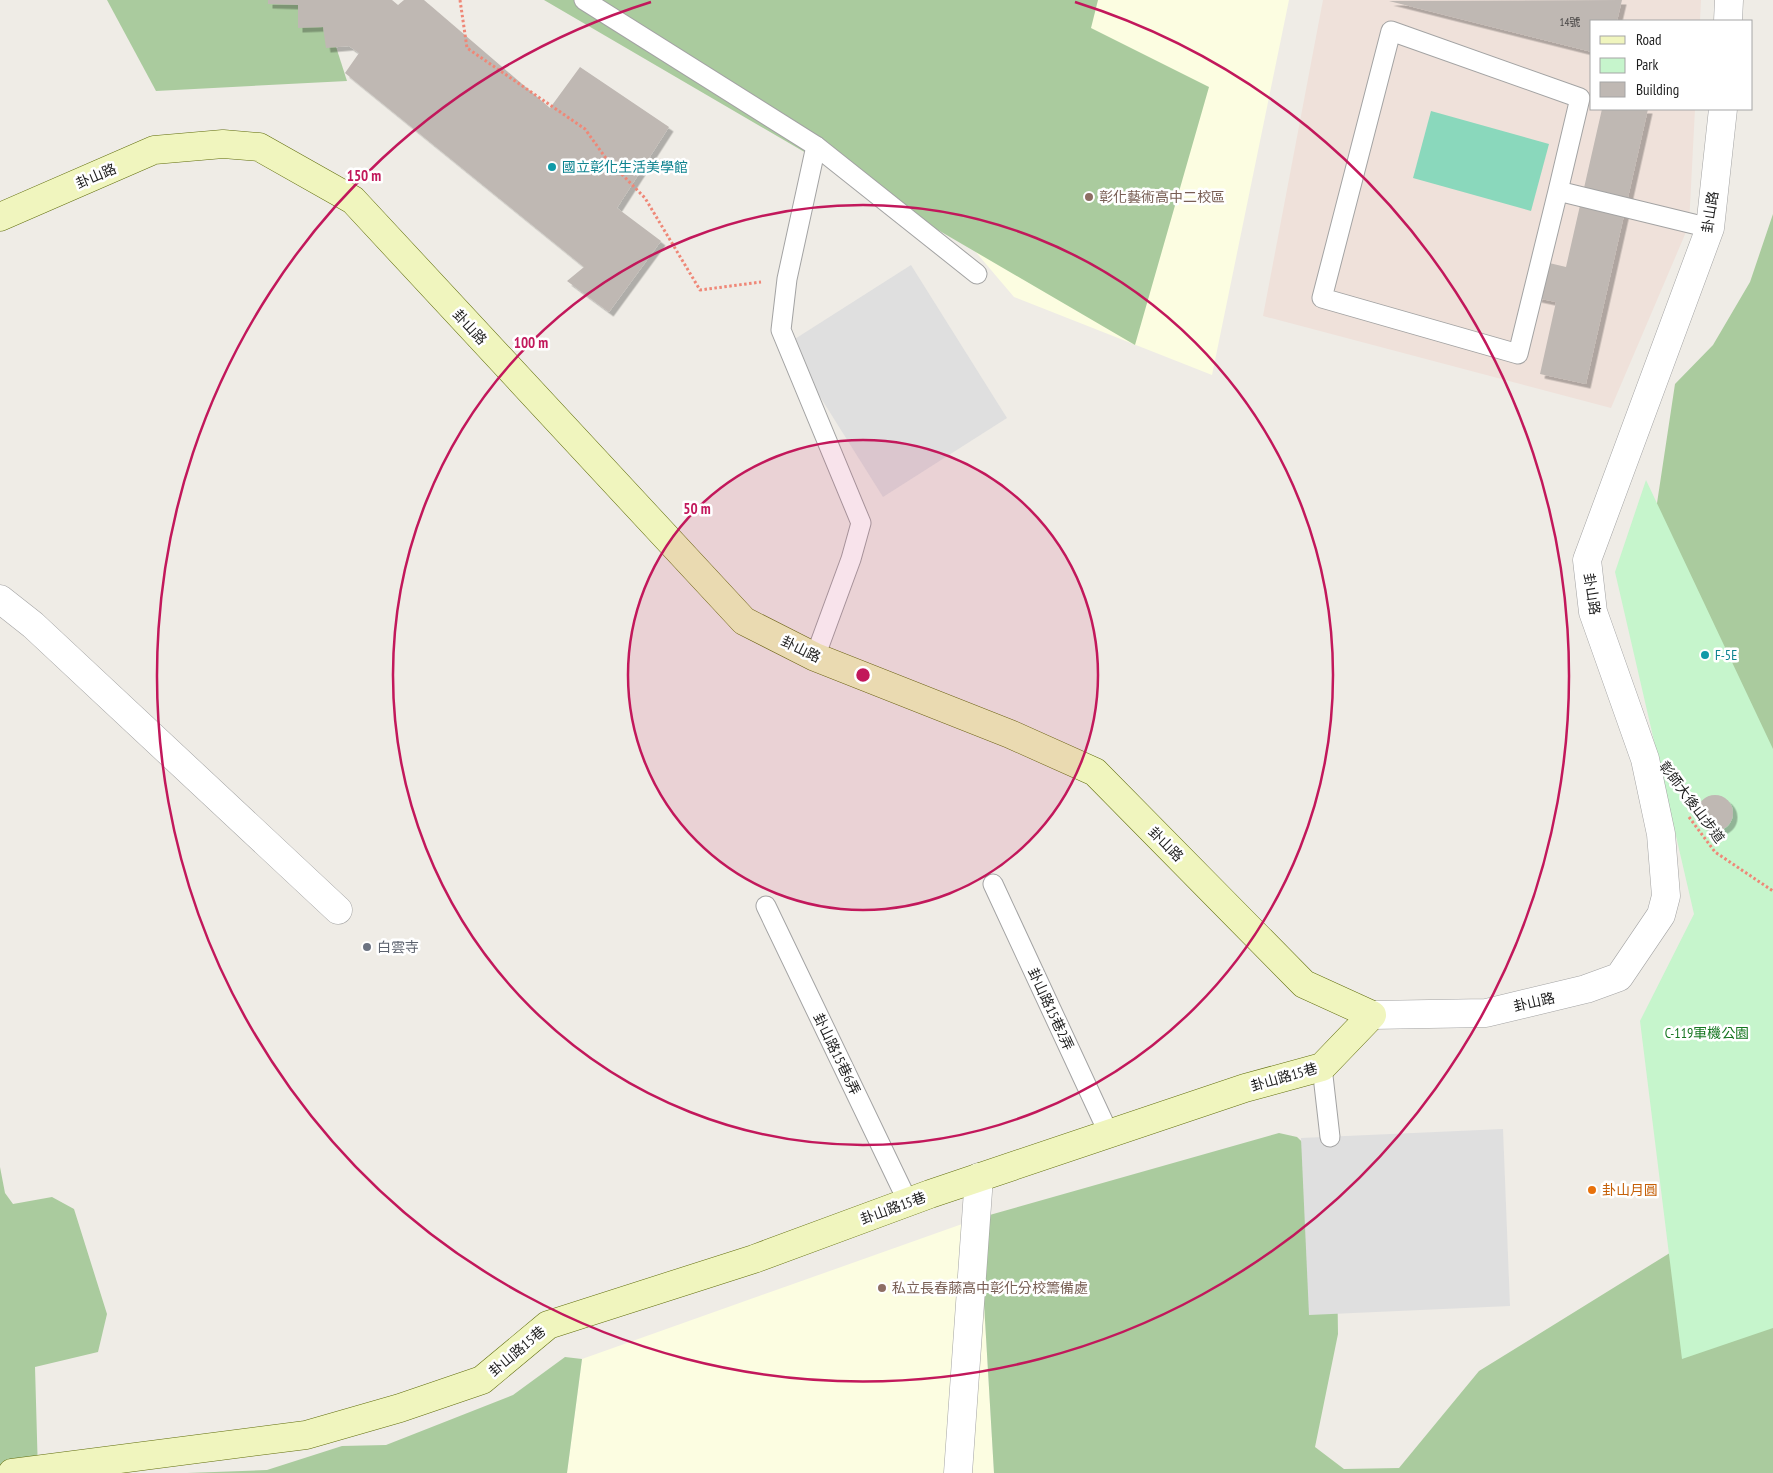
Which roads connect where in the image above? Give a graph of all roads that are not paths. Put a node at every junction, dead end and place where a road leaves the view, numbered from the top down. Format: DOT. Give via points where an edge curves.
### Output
graph roads {
  1 [pos="584,0"];
  2 [pos="1729,0"];
  3 [pos="1728,20"];
  4 [pos="1723,110"];
  5 [pos="816,146"];
  6 [pos="1558,191"];
  7 [pos="0,216"];
  8 [pos="1710,228"];
  9 [pos="977,274"];
  10 [pos="0,599"];
  11 [pos="815,657"];
  12 [pos="993,884"];
  13 [pos="766,906"];
  14 [pos="338,910"];
  15 [pos="1372,1015"];
  16 [pos="1322,1067"];
  17 [pos="1109,1134"];
  18 [pos="1330,1137"];
  19 [pos="979,1178"];
  20 [pos="908,1202"];
  21 [pos="12,1473"];
  22 [pos="958,1473"];
  1 -- 5 [label="lane"];
  2 -- 3 [label="street"];
  4 -- 8 [label="street, 卦山路"];
  5 -- 9 [label="lane"];
  5 -- 11 [label="lane" via="788,278 781,330 861,523 852,559"];
  6 -- 6 [label="lane" via="1518,354 1322,298 1391,30 1580,98"];
  6 -- 8 [label="lane"];
  7 -- 11 [label="street, 卦山路" via="154,150 223,144 259,147 352,200 744,621"];
  8 -- 15 [label="street, 卦山路" via="1587,560 1593,612 1645,759 1661,834 1666,896 1660,915 1619,977 1586,989 1486,1013"];
  10 -- 14 [label="street" via="33,625"];
  11 -- 15 [label="street, 卦山路" via="1010,734 1095,772 1304,984"];
  12 -- 17 [label="lane, 卦山路15巷2弄"];
  13 -- 20 [label="lane, 卦山路15巷6弄"];
  15 -- 16 [label="street, 卦山路15巷"];
  16 -- 17 [label="street, 卦山路15巷" via="1245,1088"];
  16 -- 18 [label="lane"];
  17 -- 19 [label="street, 卦山路15巷"];
  19 -- 20 [label="street, 卦山路15巷"];
  19 -- 22 [label="street"];
  20 -- 21 [label="street, 卦山路15巷" via="754,1260 548,1325 482,1380 400,1408 306,1436"];
}
